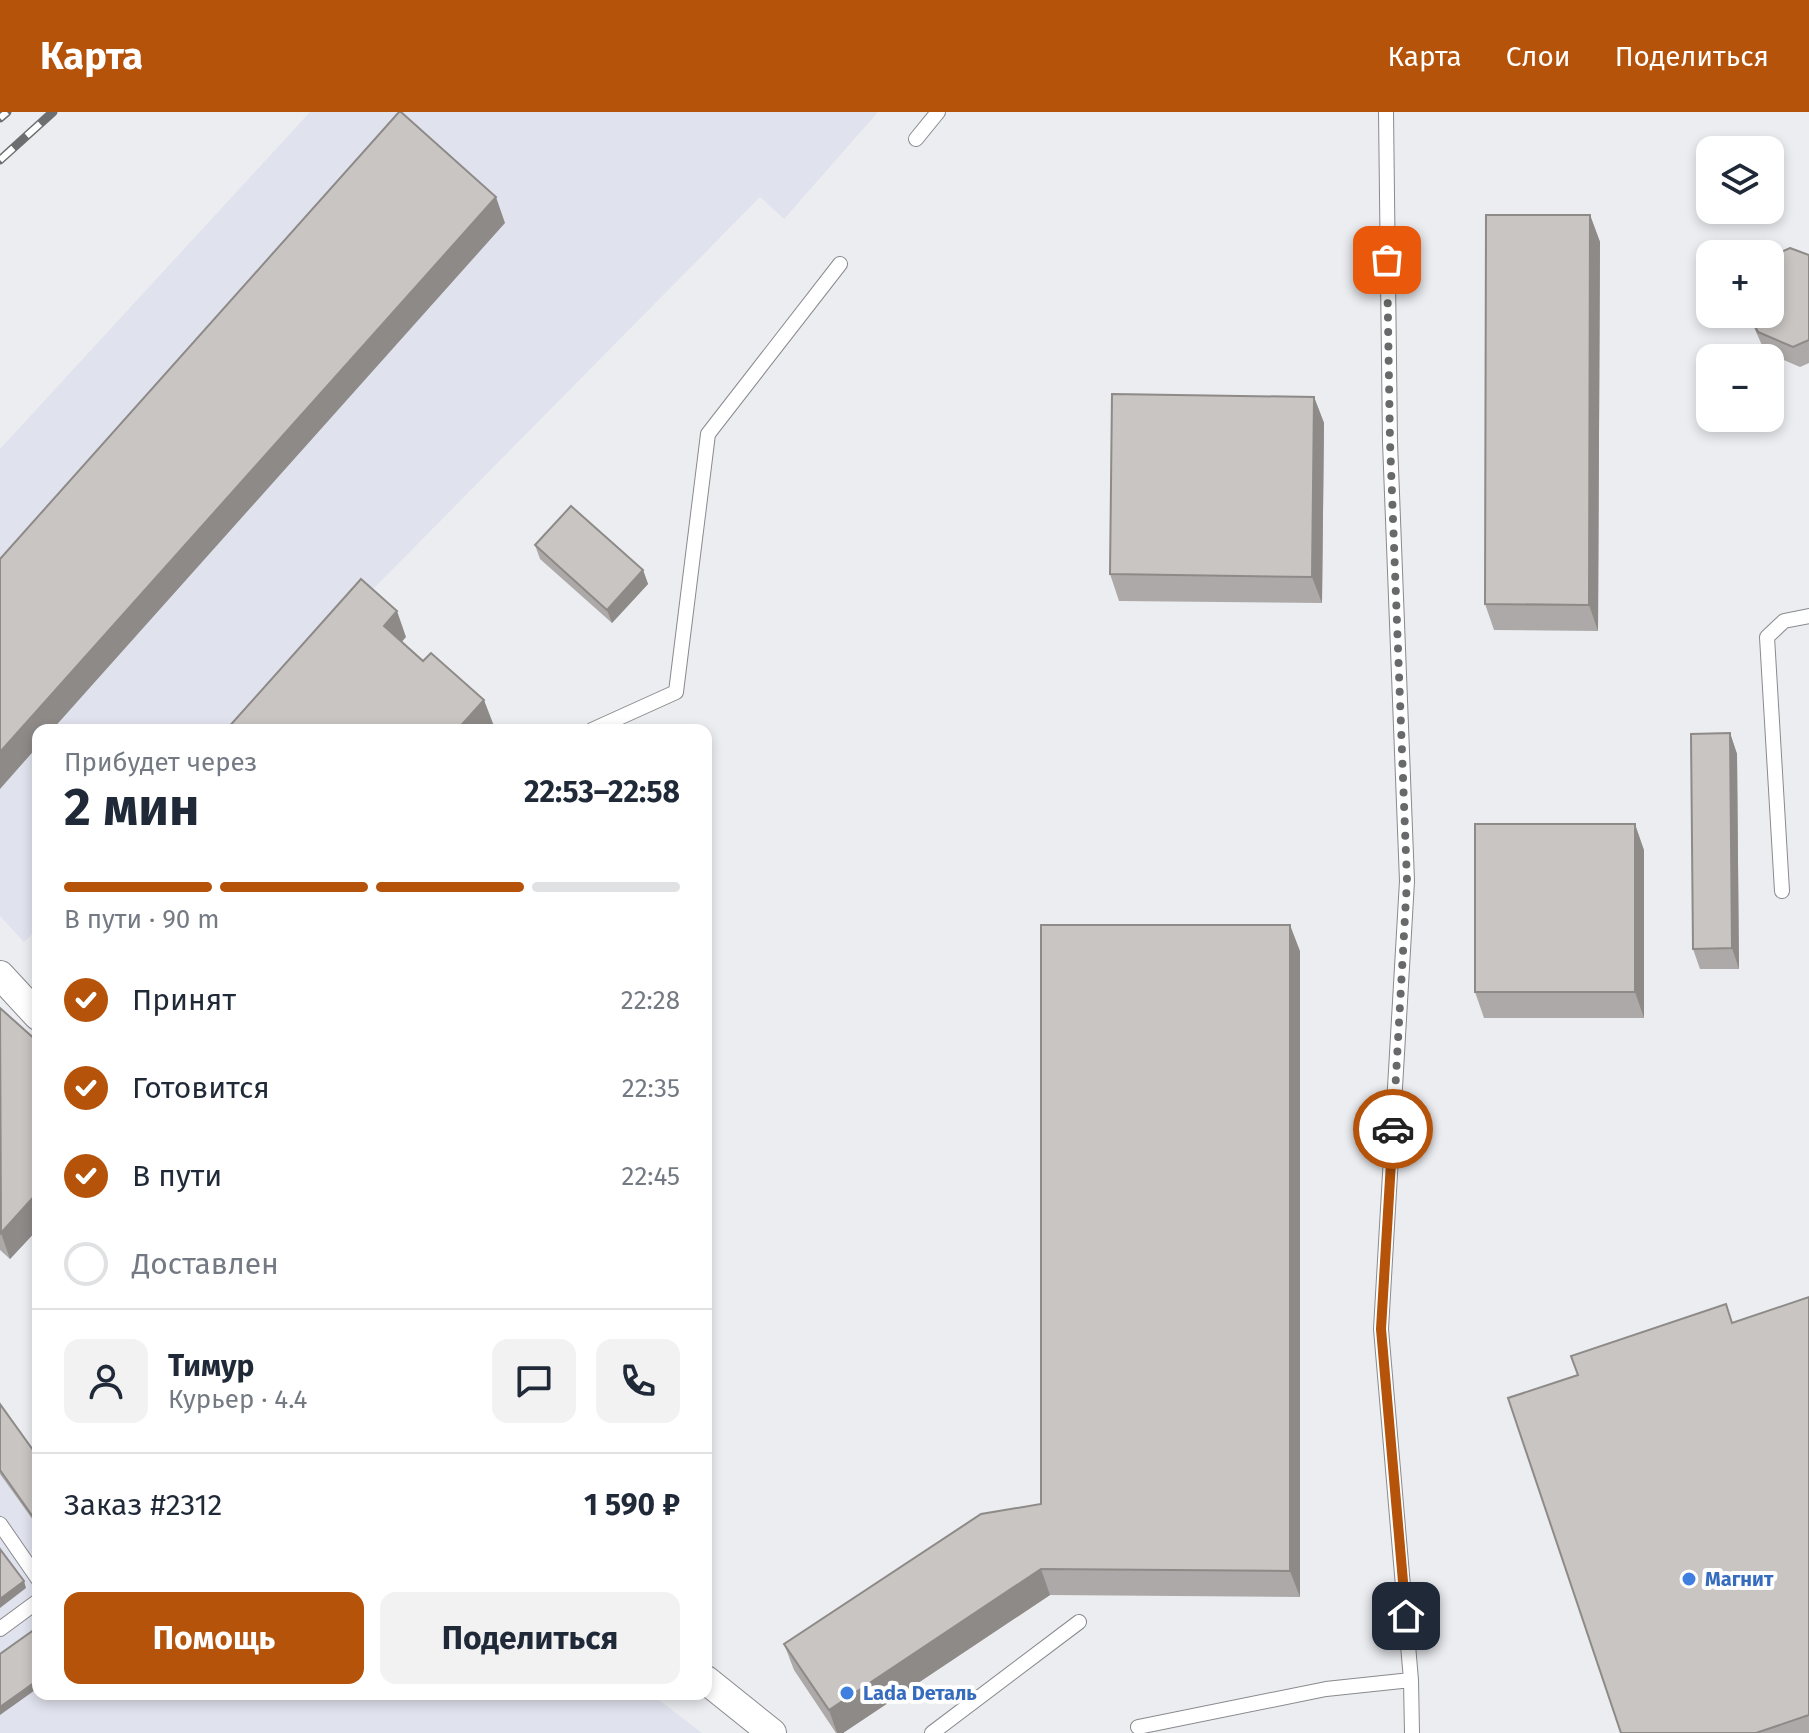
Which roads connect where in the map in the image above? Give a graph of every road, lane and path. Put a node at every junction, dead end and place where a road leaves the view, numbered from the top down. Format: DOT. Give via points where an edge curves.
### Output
graph roads {
  1 [pos="938,112"];
  2 [pos="1386,112"];
  3 [pos="916,139"];
  4 [pos="840,264"];
  5 [pos="1809,616"];
  6 [pos="605,724"];
  7 [pos="1782,891"];
  8 [pos="0,975"];
  9 [pos="32,1010"];
  10 [pos="0,1524"];
  11 [pos="32,1570"];
  12 [pos="32,1605"];
  13 [pos="1079,1622"];
  14 [pos="0,1629"];
  15 [pos="1411,1680"];
  16 [pos="712,1685"];
  17 [pos="1138,1727"];
  18 [pos="772,1733"];
  19 [pos="932,1733"];
  20 [pos="1412,1733"];
  1 -- 3 [label="lane"];
  2 -- 15 [label="lane" via="1390,442 1407,881 1381,1329"];
  4 -- 6 [label="lane" via="708,434 676,692"];
  5 -- 7 [label="lane" via="1784,621 1767,637"];
  8 -- 9 [label="street"];
  10 -- 11 [label="lane"];
  12 -- 14 [label="lane"];
  13 -- 19 [label="lane"];
  15 -- 17 [label="lane" via="1326,1689"];
  15 -- 20 [label="lane"];
  16 -- 18 [label="street"];
}
